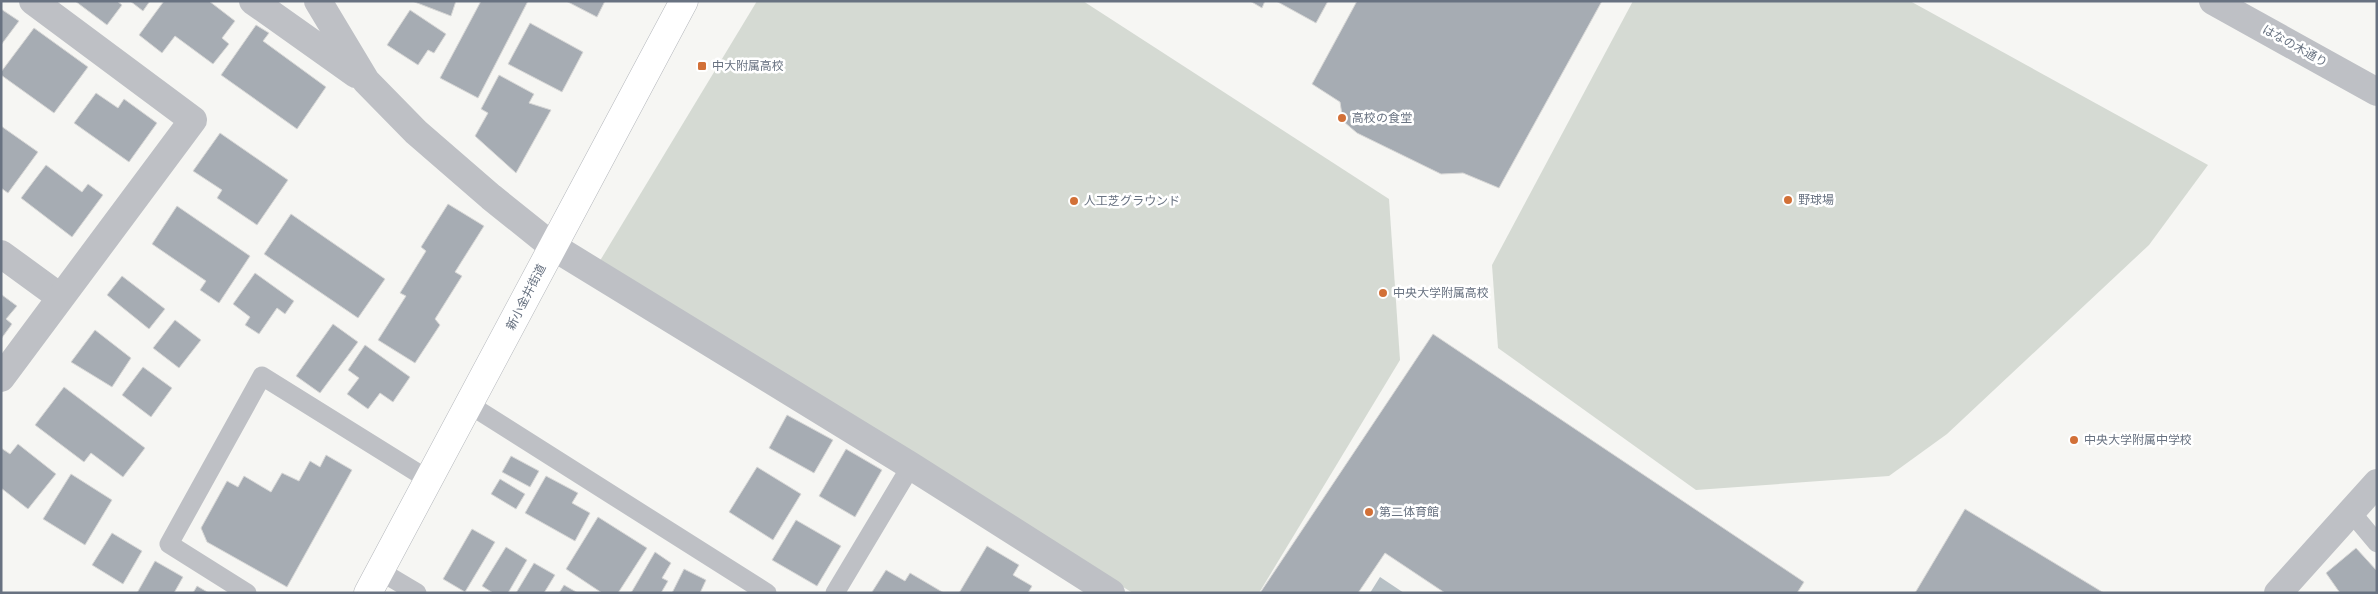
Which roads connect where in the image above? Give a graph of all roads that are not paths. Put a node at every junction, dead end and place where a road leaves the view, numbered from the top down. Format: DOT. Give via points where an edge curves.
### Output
graph roads {
  1 [pos="32,1"];
  2 [pos="254,1"];
  3 [pos="318,1"];
  4 [pos="684,1"];
  5 [pos="2213,1"];
  6 [pos="366,81"];
  7 [pos="2377,92"];
  8 [pos="552,246"];
  9 [pos="1,254"];
  10 [pos="60,297"];
  11 [pos="1,378"];
  12 [pos="470,405"];
  13 [pos="911,466"];
  14 [pos="429,480"];
  15 [pos="2377,483"];
  16 [pos="2351,512"];
  17 [pos="2377,543"];
  18 [pos="374,582"];
  19 [pos="247,593"];
  20 [pos="417,593"];
  21 [pos="767,593"];
  22 [pos="836,593"];
  23 [pos="1111,593"];
  24 [pos="2278,593"];
  1 -- 10 [label="street" via="193,120"];
  2 -- 6 [label="street"];
  3 -- 6 [label="street"];
  4 -- 8 [label="main road, 新小金井街道"];
  5 -- 7 [label="street, はなの木通り"];
  6 -- 8 [label="street" via="490,197"];
  8 -- 12 [label="main road, 新小金井街道"];
  8 -- 13 [label="street"];
  9 -- 10 [label="street"];
  10 -- 11 [label="street"];
  12 -- 14 [label="main road, 新小金井街道"];
  12 -- 21 [label="lane"];
  13 -- 22 [label="lane"];
  13 -- 23 [label="street"];
  14 -- 18 [label="main road, 新小金井街道"];
  14 -- 19 [label="lane" via="262,376 169,544"];
  15 -- 16 [label="street"];
  16 -- 17 [label="lane"];
  16 -- 24 [label="street"];
  18 -- 20 [label="lane"];
}
